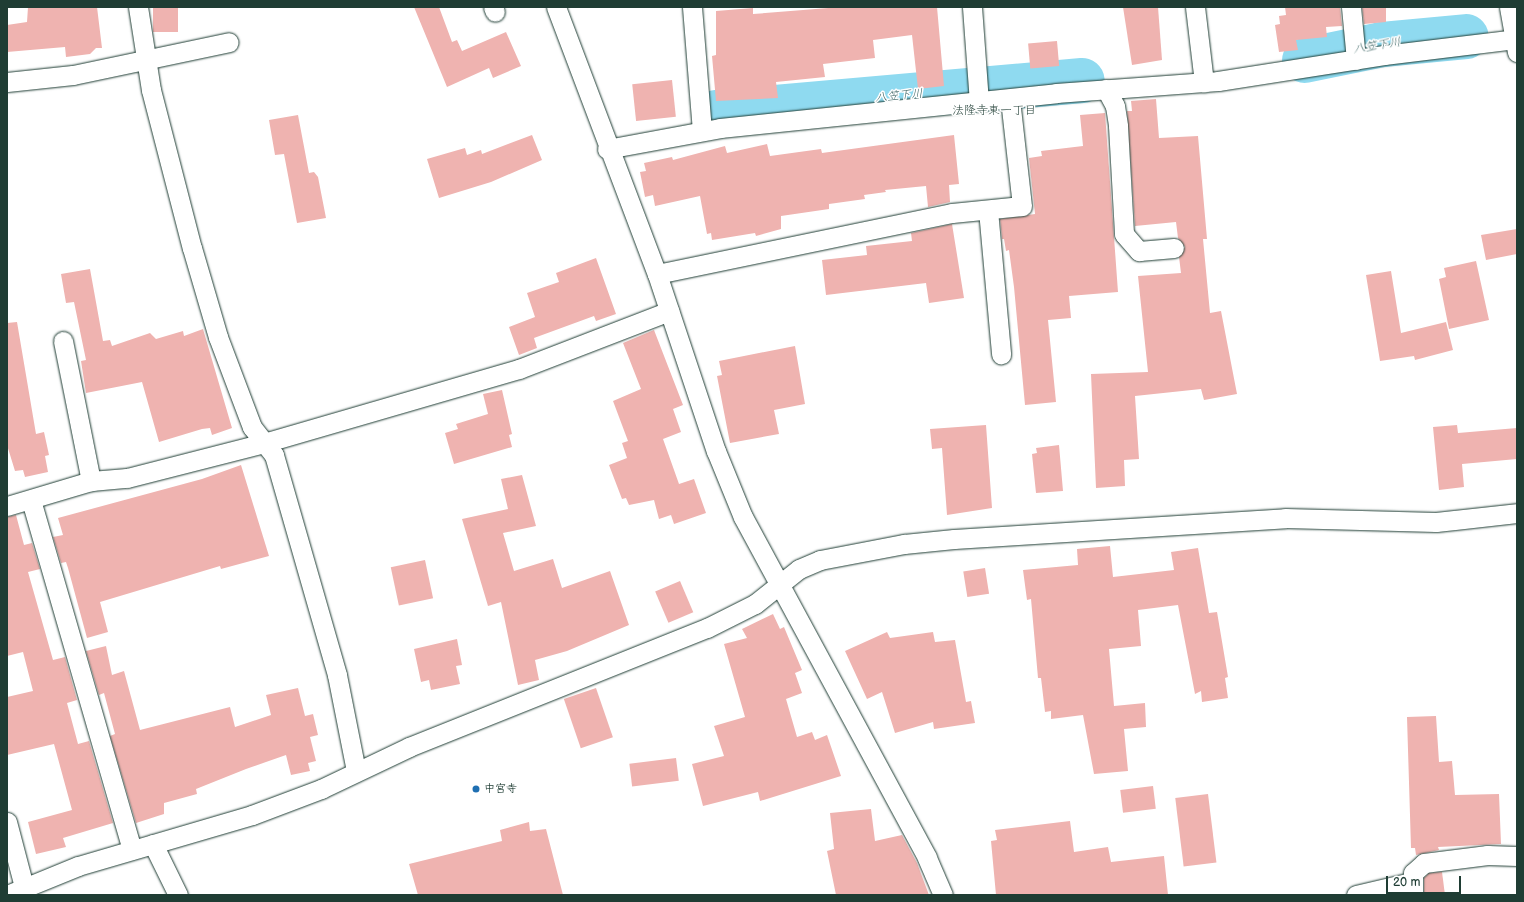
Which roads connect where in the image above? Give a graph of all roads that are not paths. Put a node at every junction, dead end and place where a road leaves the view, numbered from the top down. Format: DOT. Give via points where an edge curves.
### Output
graph roads {
  1 [pos="138,7"];
  2 [pos="556,7"];
  3 [pos="692,7"];
  4 [pos="972,7"];
  5 [pos="1195,7"];
  6 [pos="1351,7"];
  7 [pos="1509,7"];
  8 [pos="229,42"];
  9 [pos="1517,44"];
  10 [pos="145,58"];
  11 [pos="1356,60"];
  12 [pos="7,82"];
  13 [pos="1204,82"];
  14 [pos="1106,89"];
  15 [pos="1010,99"];
  16 [pos="979,102"];
  17 [pos="702,131"];
  18 [pos="608,150"];
  19 [pos="988,210"];
  20 [pos="1174,248"];
  21 [pos="657,274"];
  22 [pos="669,311"];
  23 [pos="63,341"];
  24 [pos="1001,354"];
  25 [pos="264,443"];
  26 [pos="91,481"];
  27 [pos="31,500"];
  28 [pos="7,506"];
  29 [pos="1517,513"];
  30 [pos="779,584"];
  31 [pos="356,771"];
  32 [pos="7,822"];
  33 [pos="153,844"];
  34 [pos="132,850"];
  35 [pos="1517,856"];
  36 [pos="24,887"];
  37 [pos="1412,889"];
  38 [pos="7,895"];
  39 [pos="178,895"];
  40 [pos="943,895"];
  41 [pos="1356,895"];
  1 -- 10 [label="street"];
  2 -- 18 [label="street"];
  3 -- 17 [label="street"];
  4 -- 16 [label="street"];
  5 -- 13 [label="street"];
  6 -- 11 [label="street"];
  7 -- 9 [label="street"];
  8 -- 10 [label="street"];
  9 -- 11 [label="street"];
  10 -- 12 [label="street" via="73,75"];
  10 -- 25 [label="street" via="190,241 218,337 252,426"];
  11 -- 13 [label="street"];
  13 -- 14 [label="street"];
  14 -- 15 [label="street"];
  14 -- 20 [label="street" via="1115,106 1118,126 1124,234 1139,251"];
  15 -- 16 [label="street"];
  15 -- 19 [label="street" via="1022,206"];
  16 -- 17 [label="street"];
  17 -- 18 [label="street"];
  18 -- 21 [label="street"];
  19 -- 21 [label="street" via="952,213"];
  19 -- 24 [label="street"];
  21 -- 22 [label="street"];
  22 -- 25 [label="street" via="519,369"];
  22 -- 30 [label="street" via="716,451 743,517"];
  23 -- 26 [label="street"];
  25 -- 26 [label="street" via="127,478"];
  25 -- 31 [label="street" via="274,455 319,607 337,675"];
  26 -- 27 [label="street"];
  27 -- 28 [label="street"];
  27 -- 34 [label="street"];
  29 -- 30 [label="street" via="1436,522 1285,518 954,539 904,544 820,560 799,569"];
  30 -- 31 [label="street" via="755,604 707,628"];
  30 -- 40 [label="street" via="926,858"];
  31 -- 33 [label="street" via="321,789 252,815"];
  32 -- 36 [label="street"];
  33 -- 34 [label="street"];
  33 -- 39 [label="street"];
  34 -- 36 [label="street" via="78,866"];
  35 -- 37 [label="street" via="1487,855 1424,863 1413,872"];
  36 -- 38 [label="street"];
  37 -- 41 [label="street"];
}
